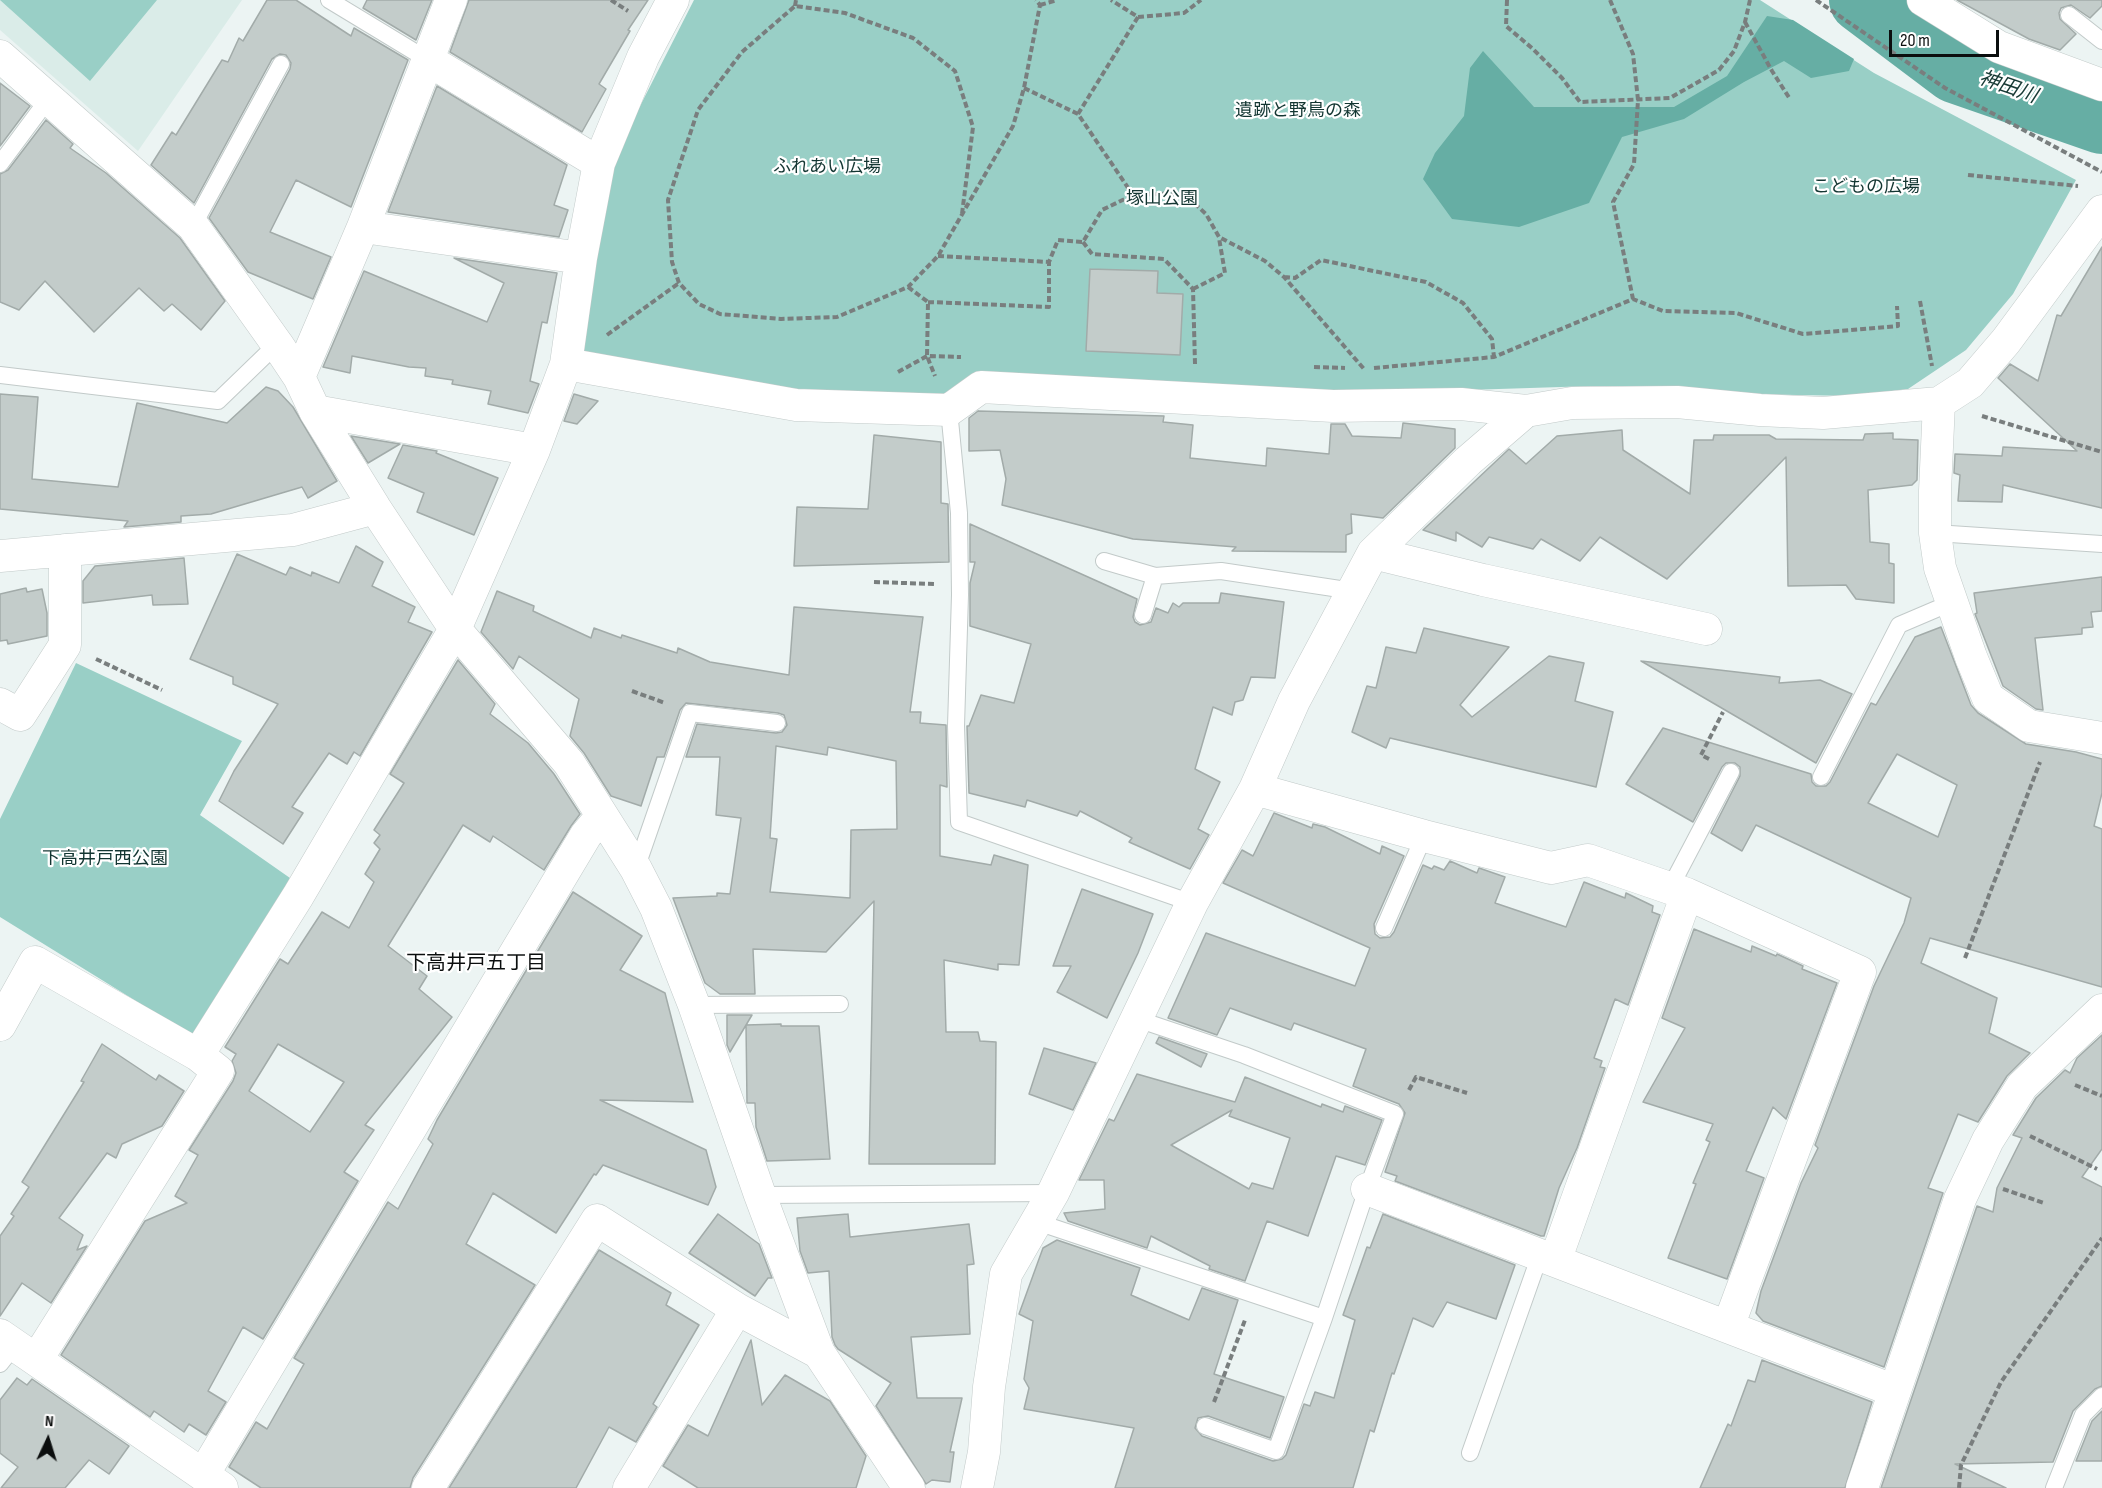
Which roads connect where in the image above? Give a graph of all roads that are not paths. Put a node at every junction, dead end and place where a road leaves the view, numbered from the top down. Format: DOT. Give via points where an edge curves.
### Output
graph roads {
  1 [pos="329,0"];
  2 [pos="451,0"];
  3 [pos="673,0"];
  4 [pos="1923,0"];
  5 [pos="2069,15"];
  6 [pos="2102,41"];
  7 [pos="0,56"];
  8 [pos="428,60"];
  9 [pos="281,64"];
  10 [pos="2102,85"];
  11 [pos="49,98"];
  12 [pos="599,163"];
  13 [pos="0,164"];
  14 [pos="2102,211"];
  15 [pos="193,226"];
  16 [pos="363,227"];
  17 [pos="581,258"];
  18 [pos="277,344"];
  19 [pos="566,364"];
  20 [pos="0,375"];
  21 [pos="298,378"];
  22 [pos="1939,404"];
  23 [pos="949,410"];
  24 [pos="315,411"];
  25 [pos="1526,411"];
  26 [pos="534,450"];
  27 [pos="375,508"];
  28 [pos="1935,533"];
  29 [pos="2102,544"];
  30 [pos="65,550"];
  31 [pos="1373,553"];
  32 [pos="0,556"];
  33 [pos="1104,561"];
  34 [pos="1155,576"];
  35 [pos="1353,591"];
  36 [pos="1953,602"];
  37 [pos="1143,615"];
  38 [pos="455,628"];
  39 [pos="1706,629"];
  40 [pos="0,704"];
  41 [pos="777,723"];
  42 [pos="2102,738"];
  43 [pos="1731,772"];
  44 [pos="1821,777"];
  45 [pos="1255,789"];
  46 [pos="602,816"];
  47 [pos="1424,836"];
  48 [pos="636,869"];
  49 [pos="1678,891"];
  50 [pos="1192,903"];
  51 [pos="1384,928"];
  52 [pos="840,1004"];
  53 [pos="694,1005"];
  54 [pos="2102,1010"];
  55 [pos="1137,1019"];
  56 [pos="0,1025"];
  57 [pos="198,1055"];
  58 [pos="1367,1190"];
  59 [pos="1053,1193"];
  60 [pos="759,1195"];
  61 [pos="1037,1222"];
  62 [pos="1548,1258"];
  63 [pos="737,1309"];
  64 [pos="1324,1318"];
  65 [pos="1728,1327"];
  66 [pos="13,1351"];
  67 [pos="819,1353"];
  68 [pos="1895,1391"];
  69 [pos="2102,1396"];
  70 [pos="1205,1426"];
  71 [pos="1470,1453"];
  72 [pos="213,1481"];
  73 [pos="901,1485"];
  74 [pos="428,1488"];
  75 [pos="629,1488"];
  76 [pos="977,1488"];
  77 [pos="1862,1488"];
  78 [pos="2054,1488"];
  1 -- 8 [label="lane"];
  2 -- 8 [label="street"];
  3 -- 12 [label="street" via="643,57"];
  4 -- 10 [label="street" via="2000,47"];
  5 -- 6 [label="lane"];
  7 -- 11 [label="street"];
  8 -- 12 [label="street"];
  8 -- 16 [label="street"];
  9 -- 15 [label="lane"];
  11 -- 13 [label="lane"];
  11 -- 15 [label="street"];
  12 -- 17 [label="street"];
  14 -- 22 [label="street" via="2006,341 1970,383"];
  15 -- 18 [label="street"];
  16 -- 17 [label="street"];
  16 -- 21 [label="street"];
  17 -- 19 [label="street"];
  18 -- 20 [label="lane" via="218,401"];
  18 -- 21 [label="street"];
  19 -- 23 [label="street" via="796,405"];
  19 -- 26 [label="street"];
  21 -- 24 [label="street"];
  22 -- 25 [label="street" via="1823,413 1677,402 1572,404"];
  22 -- 28 [label="street"];
  23 -- 25 [label="street" via="981,387 1333,406 1461,404"];
  23 -- 50 [label="lane" via="959,513 959,822"];
  24 -- 26 [label="street"];
  24 -- 27 [label="street"];
  25 -- 31 [label="street"];
  26 -- 38 [label="street"];
  27 -- 30 [label="street" via="293,530"];
  27 -- 38 [label="street"];
  28 -- 29 [label="lane"];
  28 -- 36 [label="street" via="1940,568"];
  30 -- 32 [label="street"];
  30 -- 40 [label="street" via="65,645 20,715"];
  31 -- 35 [label="street"];
  31 -- 39 [label="street"];
  33 -- 34 [label="lane"];
  34 -- 35 [label="lane" via="1221,571"];
  34 -- 37 [label="lane"];
  35 -- 45 [label="street" via="1294,701"];
  36 -- 42 [label="street" via="1988,698 2029,726"];
  36 -- 44 [label="lane" via="1899,625"];
  38 -- 46 [label="street" via="569,763"];
  38 -- 57 [label="street" via="298,896"];
  41 -- 48 [label="lane" via="690,713"];
  43 -- 49 [label="lane"];
  45 -- 47 [label="street"];
  45 -- 50 [label="street"];
  46 -- 48 [label="street"];
  46 -- 72 [label="street" via="557,884"];
  47 -- 49 [label="street" via="1551,868 1588,860"];
  47 -- 51 [label="lane"];
  48 -- 53 [label="street" via="656,908"];
  49 -- 62 [label="street"];
  49 -- 65 [label="street" via="1860,972"];
  50 -- 55 [label="street"];
  52 -- 53 [label="lane"];
  53 -- 60 [label="street"];
  54 -- 68 [label="street" via="2022,1086 1988,1140 1956,1210"];
  55 -- 58 [label="lane" via="1244,1055 1395,1114"];
  55 -- 59 [label="street"];
  56 -- 57 [label="street" via="35,962"];
  57 -- 66 [label="street" via="218,1071"];
  58 -- 62 [label="street"];
  58 -- 64 [label="lane"];
  59 -- 60 [label="lane"];
  59 -- 61 [label="street"];
  60 -- 67 [label="street"];
  61 -- 64 [label="lane"];
  61 -- 76 [label="street" via="1006,1274"];
  62 -- 65 [label="street"];
  62 -- 71 [label="lane"];
  63 -- 67 [label="street"];
  63 -- 74 [label="street" via="597,1220"];
  63 -- 75 [label="street"];
  64 -- 70 [label="lane" via="1276,1451"];
  65 -- 68 [label="street"];
  66 -- 72 [label="street"];
  67 -- 73 [label="street"];
  68 -- 77 [label="street"];
  69 -- 78 [label="lane" via="2083,1415"];
}
